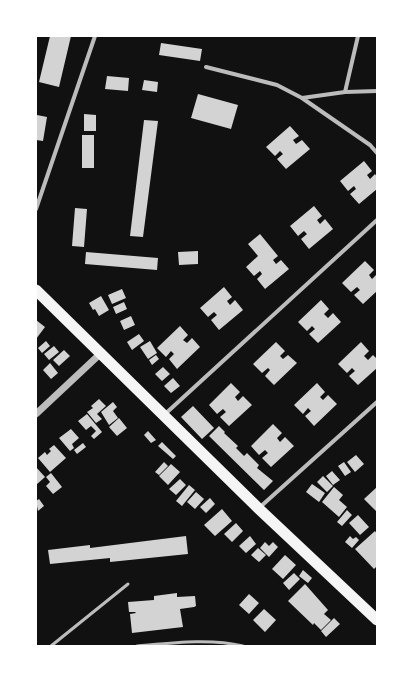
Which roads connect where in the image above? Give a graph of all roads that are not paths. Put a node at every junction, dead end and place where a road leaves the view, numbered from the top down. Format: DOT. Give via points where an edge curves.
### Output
graph roads {
  1 [pos="96,36"];
  2 [pos="358,36"];
  3 [pos="206,67"];
  4 [pos="377,91"];
  5 [pos="345,92"];
  6 [pos="302,98"];
  7 [pos="377,153"];
  8 [pos="36,209"];
  9 [pos="377,220"];
  10 [pos="36,290"];
  11 [pos="100,354"];
  12 [pos="377,402"];
  13 [pos="36,414"];
  14 [pos="164,416"];
  15 [pos="258,508"];
  16 [pos="128,584"];
  17 [pos="377,620"];
  18 [pos="212,644"];
  19 [pos="51,646"];
  20 [pos="137,646"];
  21 [pos="148,646"];
  22 [pos="243,646"];
  1 -- 8 [label="street"];
  2 -- 5 [label="street"];
  3 -- 6 [label="street" via="277,85"];
  4 -- 5 [label="street"];
  5 -- 6 [label="street"];
  6 -- 7 [label="street" via="370,145"];
  9 -- 14 [label="street"];
  10 -- 11 [label="highway"];
  11 -- 13 [label="street"];
  11 -- 14 [label="highway"];
  12 -- 15 [label="street"];
  14 -- 15 [label="highway"];
  15 -- 17 [label="highway"];
  16 -- 19 [label="lane"];
  18 -- 21 [label="lane"];
  18 -- 22 [label="lane" via="229,643"];
  20 -- 21 [label="lane"];
}
